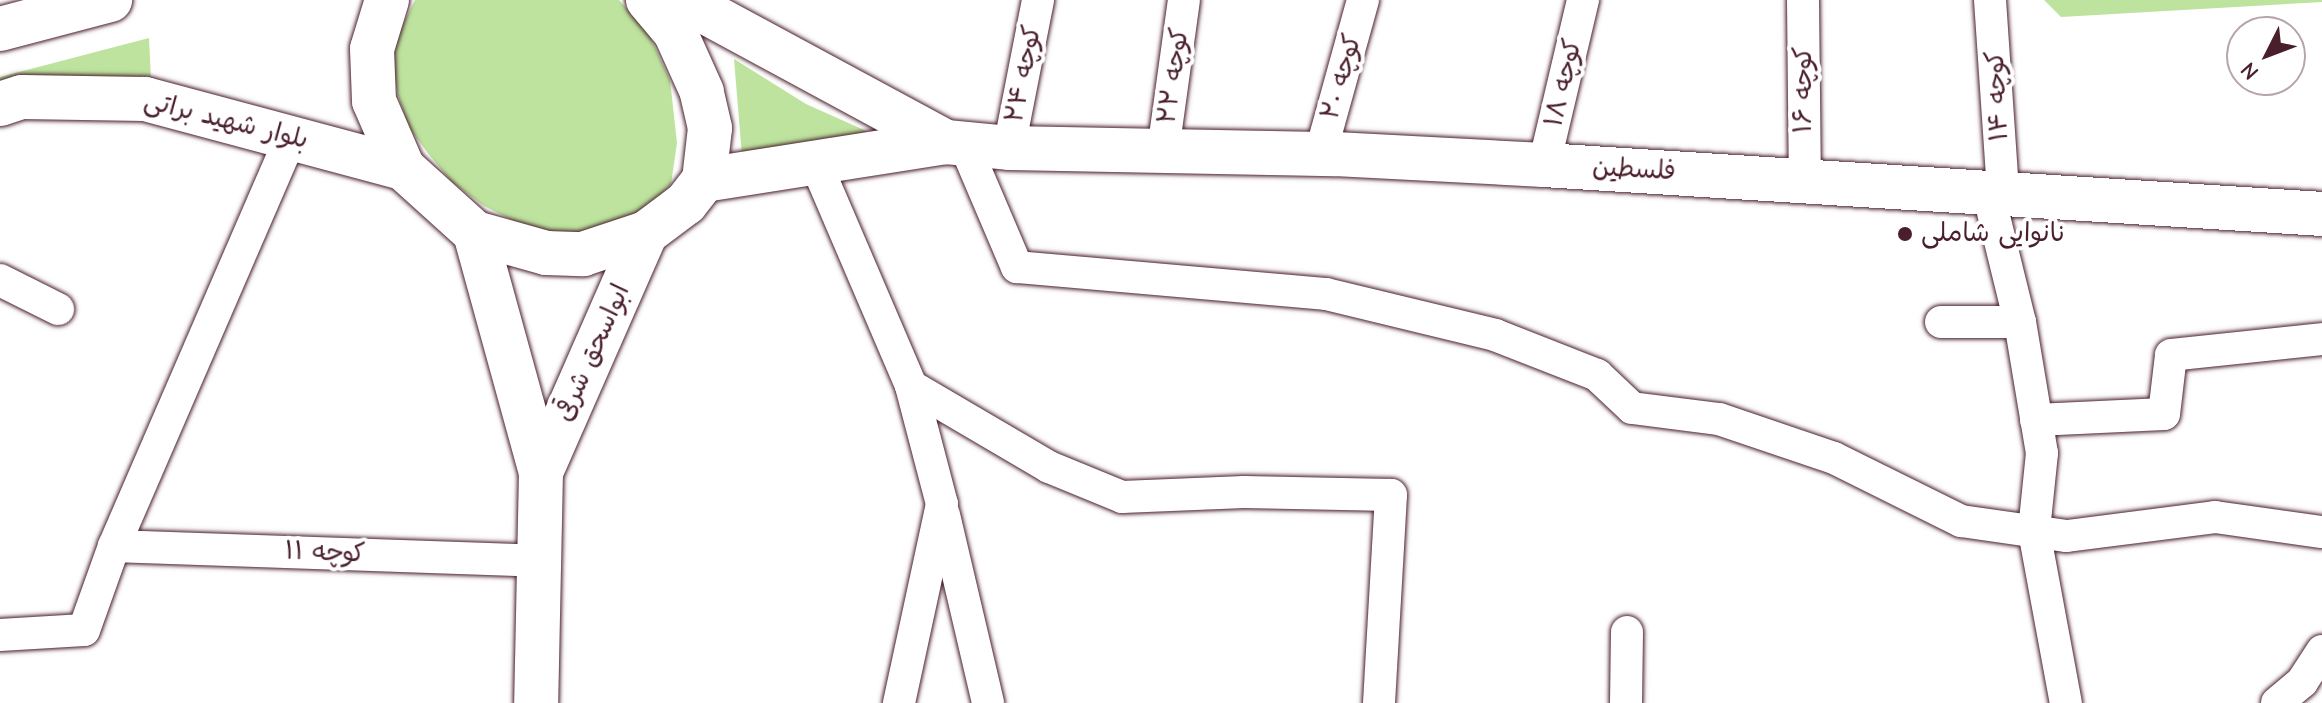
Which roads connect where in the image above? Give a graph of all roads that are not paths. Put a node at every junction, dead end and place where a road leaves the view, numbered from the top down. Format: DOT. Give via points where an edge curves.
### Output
graph roads {
  1 [pos="110,0"];
  2 [pos="387,0"];
  3 [pos="648,0"];
  4 [pos="683,0"];
  5 [pos="1038,0"];
  6 [pos="1184,0"];
  7 [pos="1363,0"];
  8 [pos="1583,0"];
  9 [pos="1803,0"];
  10 [pos="1990,0"];
  11 [pos="0,29"];
  12 [pos="0,104"];
  13 [pos="291,136"];
  14 [pos="955,142"];
  15 [pos="1009,148"];
  16 [pos="1163,151"];
  17 [pos="1320,155"];
  18 [pos="816,164"];
  19 [pos="1544,165"];
  20 [pos="403,168"];
  21 [pos="1805,179"];
  22 [pos="704,180"];
  23 [pos="1996,192"];
  24 [pos="2322,214"];
  25 [pos="475,233"];
  26 [pos="646,233"];
  27 [pos="0,280"];
  28 [pos="58,309"];
  29 [pos="1941,322"];
  30 [pos="2020,322"];
  31 [pos="2322,339"];
  32 [pos="911,386"];
  33 [pos="2036,420"];
  34 [pos="541,472"];
  35 [pos="942,504"];
  36 [pos="2034,531"];
  37 [pos="2322,532"];
  38 [pos="114,546"];
  39 [pos="537,561"];
  40 [pos="1627,632"];
  41 [pos="0,635"];
  42 [pos="2322,651"];
  43 [pos="536,703"];
  44 [pos="899,703"];
  45 [pos="988,703"];
  46 [pos="1379,703"];
  47 [pos="1626,703"];
  48 [pos="2066,703"];
  49 [pos="2277,703"];
  1 -- 11 [label="main road"];
  2 -- 20 [label="main road" via="372,49 374,101"];
  3 -- 22 [label="main road" via="675,32 702,92 710,128"];
  4 -- 14 [label="main road"];
  5 -- 15 [label="street, کوچه ۲۴"];
  6 -- 16 [label="street, کوچه ۲۲"];
  7 -- 17 [label="street, کوچه ۲۰"];
  8 -- 19 [label="street, کوچه ۱۸"];
  9 -- 21 [label="street, کوچه ۱۶"];
  10 -- 23 [label="street, کوچه ۱۴"];
  12 -- 13 [label="main road, بلوار شهید براتی" via="22,97 145,99"];
  13 -- 20 [label="main road, بلوار شهید براتی"];
  13 -- 38 [label="street"];
  14 -- 15 [label="main road, فلسطین"];
  14 -- 18 [label="main road"];
  14 -- 36 [label="street" via="1017,267 1326,294 1495,335 1597,375 1632,408 1719,419 1834,458 1961,521"];
  15 -- 16 [label="main road, فلسطین"];
  16 -- 17 [label="main road, فلسطین"];
  17 -- 19 [label="main road, فلسطین"];
  18 -- 22 [label="main road"];
  18 -- 32 [label="street"];
  19 -- 21 [label="main road, فلسطین"];
  20 -- 25 [label="main road"];
  21 -- 23 [label="main road, فلسطین"];
  22 -- 26 [label="main road" via="686,203"];
  23 -- 24 [label="main road, فلسطین"];
  23 -- 30 [label="street, کوچه ۱۴"];
  25 -- 26 [label="main road" via="546,253 583,254"];
  25 -- 34 [label="main road, ابواسحق شرقی"];
  26 -- 34 [label="main road, ابواسحق شرقی"];
  27 -- 28 [label="street"];
  29 -- 30 [label="street"];
  30 -- 33 [label="street, کوچه ۱۴"];
  31 -- 33 [label="street" via="2171,355 2164,414"];
  32 -- 35 [label="street"];
  32 -- 46 [label="street" via="1049,467 1122,497 1244,492 1391,495"];
  33 -- 36 [label="street, کوچه ۱۴" via="2042,453"];
  34 -- 39 [label="main road, ابواسحق شرقی"];
  35 -- 44 [label="street"];
  35 -- 45 [label="street"];
  36 -- 37 [label="street" via="2067,536 2215,517"];
  36 -- 48 [label="street, کوچه ۱۴"];
  38 -- 39 [label="street, کوچه ۱۱"];
  38 -- 41 [label="street" via="84,630"];
  39 -- 43 [label="main road, ابواسحق شرقی"];
  40 -- 47 [label="street"];
  42 -- 49 [label="street" via="2302,682"];
}
